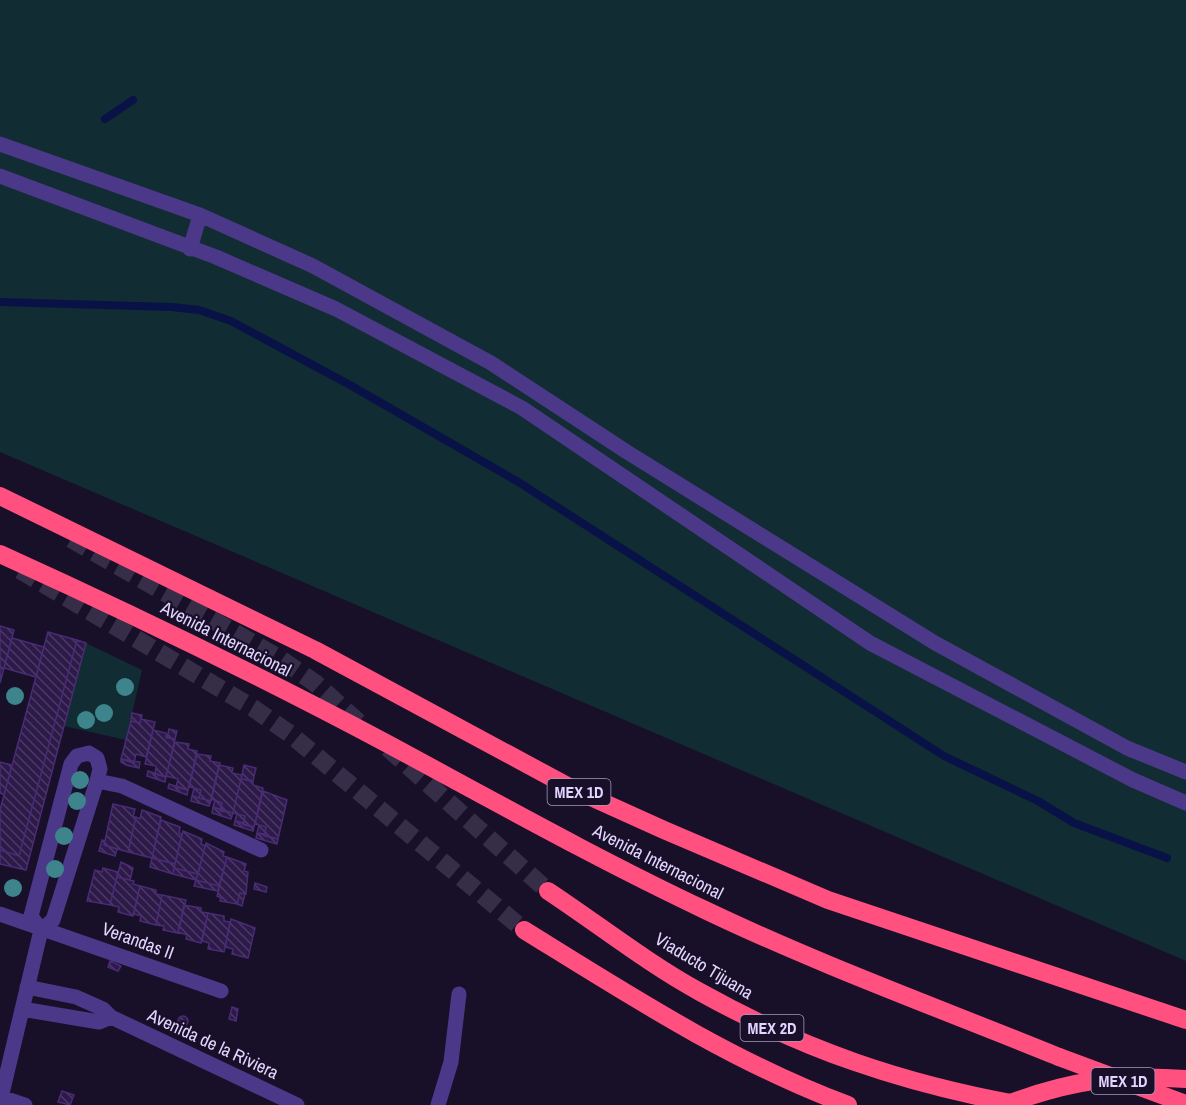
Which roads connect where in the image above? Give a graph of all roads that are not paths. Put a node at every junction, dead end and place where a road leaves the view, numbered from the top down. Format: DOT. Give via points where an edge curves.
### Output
graph roads {
  1 [pos="0,144"];
  2 [pos="0,176"];
  3 [pos="200,215"];
  4 [pos="190,249"];
  5 [pos="0,496"];
  6 [pos="0,554"];
  7 [pos="1186,772"];
  8 [pos="97,781"];
  9 [pos="1186,803"];
  10 [pos="261,850"];
  11 [pos="548,891"];
  12 [pos="0,914"];
  13 [pos="42,930"];
  14 [pos="524,930"];
  15 [pos="27,987"];
  16 [pos="221,991"];
  17 [pos="459,994"];
  18 [pos="22,1010"];
  19 [pos="111,1017"];
  20 [pos="1186,1020"];
  21 [pos="1186,1079"];
  22 [pos="1,1099"];
  23 [pos="1186,1104"];
  24 [pos="25,1105"];
  25 [pos="297,1105"];
  26 [pos="438,1105"];
  27 [pos="848,1105"];
  28 [pos="1005,1105"];
  29 [pos="1022,1105"];
  1 -- 3 [label="street"];
  2 -- 4 [label="street"];
  3 -- 4 [label="street"];
  3 -- 7 [label="street" via="313,266 491,363 935,643 1126,748"];
  4 -- 9 [label="street" via="336,309 522,408 870,643 1133,780"];
  5 -- 20 [label="highway, Avenida Internacional / MEX 1D" via="315,650 571,788 653,825 828,900"];
  6 -- 23 [label="highway, Avenida Internacional / MEX 1D, bridge" via="126,612 384,742 706,911 1059,1057"];
  8 -- 10 [label="street" via="122,786"];
  8 -- 13 [label="street" via="53,921"];
  8 -- 13 [label="street" via="97,758 89,753 77,756 71,764 31,916"];
  11 -- 29 [label="highway, Viaducto Tijuana / MEX 2D, bridge" via="698,991 825,1053 892,1076"];
  12 -- 13 [label="street, Verandas II"];
  13 -- 15 [label="street"];
  13 -- 16 [label="street, Verandas II"];
  14 -- 27 [label="highway, MEX 2D" via="716,1046"];
  15 -- 18 [label="street"];
  15 -- 19 [label="street, Avenida de la Riviera" via="76,997"];
  17 -- 26 [label="street" via="451,1062"];
  18 -- 19 [label="street" via="99,1022"];
  18 -- 22 [label="street"];
  19 -- 25 [label="street, Avenida de la Riviera"];
  21 -- 28 [label="highway" via="1133,1076 1078,1082"];
  22 -- 24 [label="street"];
}
